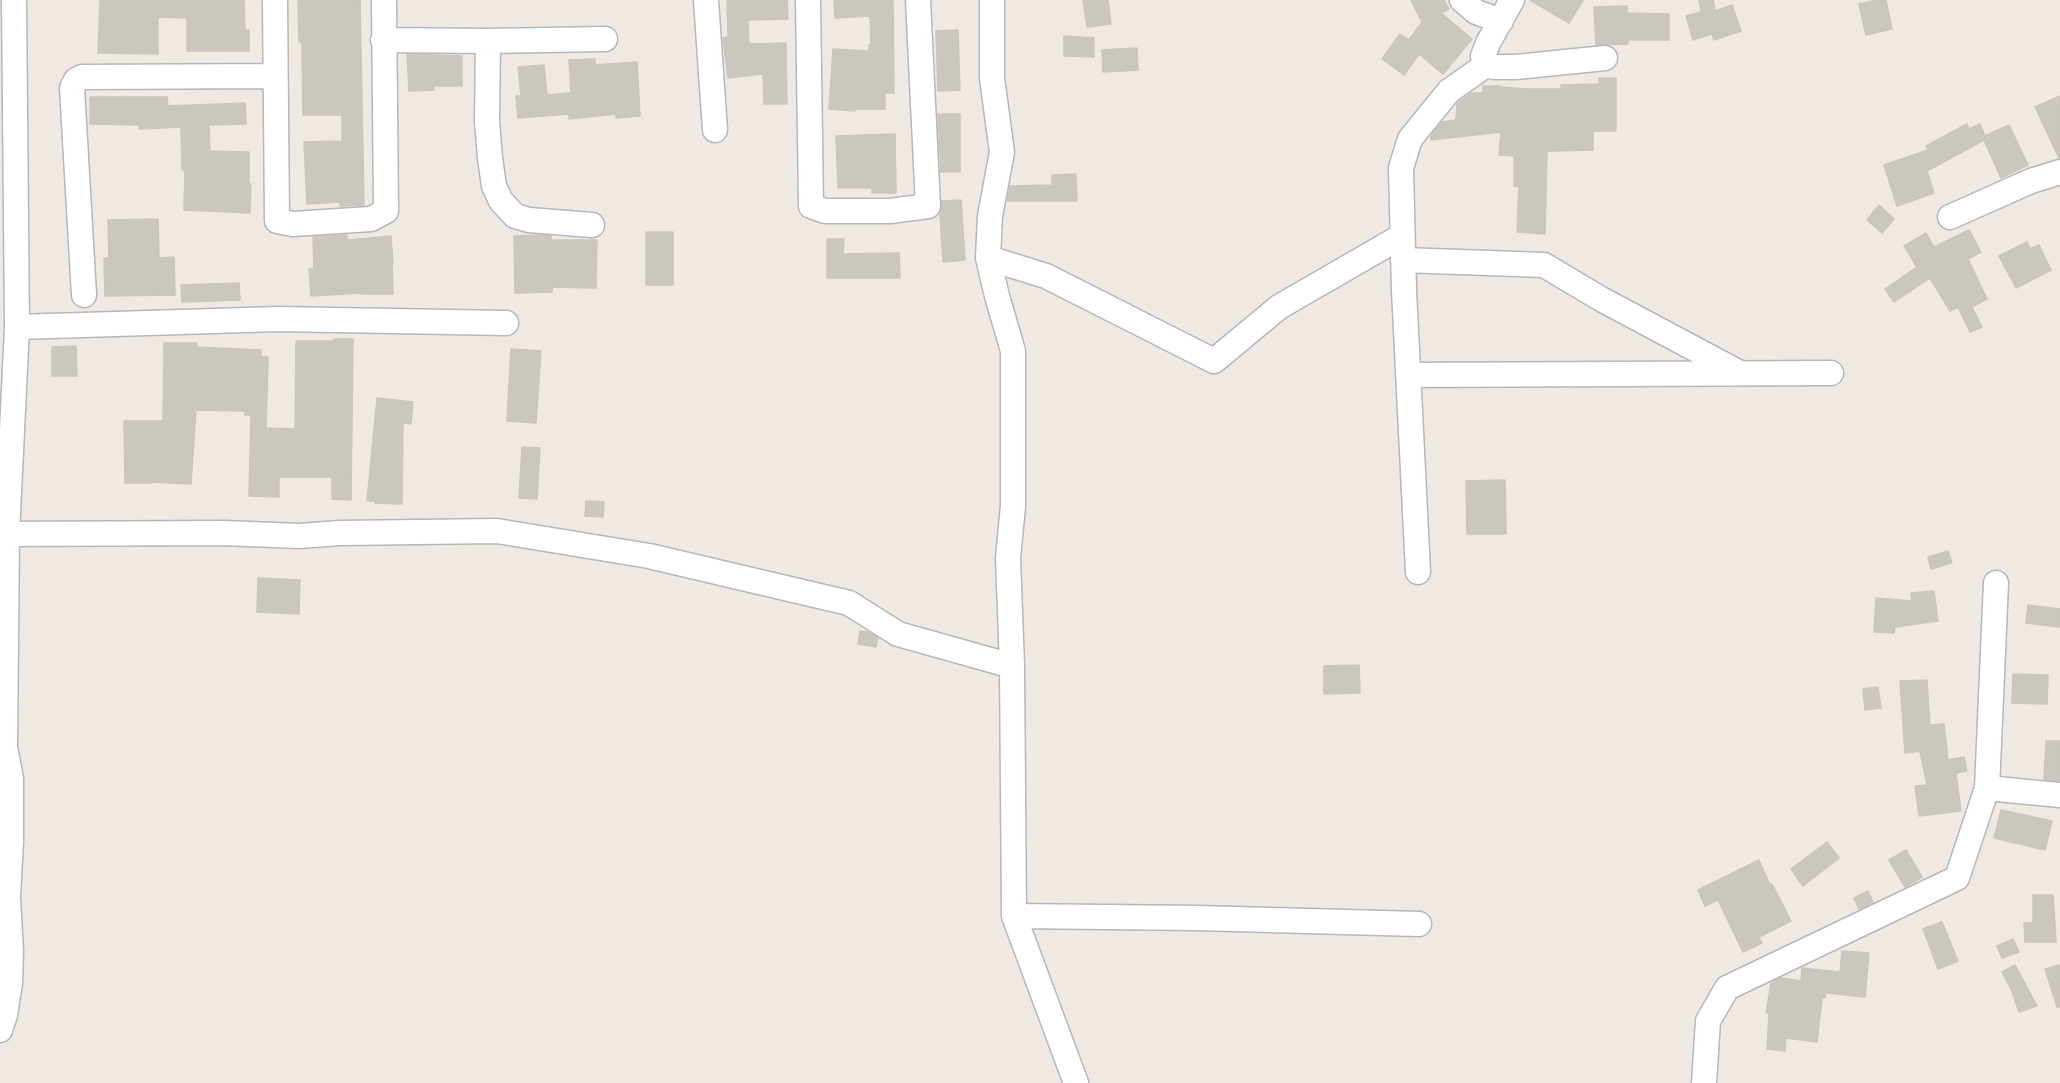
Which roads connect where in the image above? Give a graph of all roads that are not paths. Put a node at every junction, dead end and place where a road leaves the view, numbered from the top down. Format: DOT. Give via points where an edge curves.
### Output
graph roads {
  1 [pos="14,0"];
  2 [pos="275,0"];
  3 [pos="384,0"];
  4 [pos="706,0"];
  5 [pos="808,0"];
  6 [pos="918,0"];
  7 [pos="992,0"];
  8 [pos="1462,0"];
  9 [pos="1512,0"];
  10 [pos="1501,21"];
  11 [pos="605,39"];
  12 [pos="383,40"];
  13 [pos="488,41"];
  14 [pos="1605,58"];
  15 [pos="1486,65"];
  16 [pos="275,75"];
  17 [pos="715,130"];
  18 [pos="2060,172"];
  19 [pos="1950,217"];
  20 [pos="592,225"];
  21 [pos="1402,236"];
  22 [pos="988,258"];
  23 [pos="1403,260"];
  24 [pos="84,295"];
  25 [pos="506,323"];
  26 [pos="17,327"];
  27 [pos="1740,373"];
  28 [pos="1831,373"];
  29 [pos="1408,375"];
  30 [pos="4,534"];
  31 [pos="1418,572"];
  32 [pos="1996,583"];
  33 [pos="1012,666"];
  34 [pos="1987,788"];
  35 [pos="2060,795"];
  36 [pos="1014,916"];
  37 [pos="1419,924"];
  38 [pos="0,1030"];
  39 [pos="1076,1083"];
  40 [pos="1704,1083"];
  1 -- 26 [label="street"];
  2 -- 16 [label="street"];
  3 -- 12 [label="street"];
  4 -- 17 [label="street"];
  5 -- 6 [label="street" via="811,206 825,211 928,206"];
  7 -- 22 [label="street" via="992,78 1002,152 990,216"];
  8 -- 10 [label="street" via="1476,12"];
  9 -- 10 [label="street"];
  10 -- 15 [label="street" via="1483,56"];
  11 -- 13 [label="street"];
  12 -- 13 [label="street"];
  12 -- 16 [label="street" via="386,212 370,219 293,224 277,221"];
  13 -- 20 [label="street" via="490,158 494,186 501,201 515,216 529,220"];
  14 -- 15 [label="street"];
  15 -- 21 [label="street" via="1449,91 1410,139 1401,168"];
  16 -- 24 [label="street" via="76,80 72,88"];
  18 -- 19 [label="street"];
  21 -- 22 [label="street" via="1279,307 1214,361 1046,276"];
  21 -- 23 [label="street"];
  22 -- 33 [label="street" via="1013,351 1013,506 1008,558"];
  23 -- 27 [label="street" via="1544,265"];
  23 -- 29 [label="street"];
  25 -- 26 [label="street" via="279,319"];
  26 -- 30 [label="street"];
  27 -- 28 [label="street"];
  27 -- 29 [label="street"];
  29 -- 31 [label="street"];
  30 -- 33 [label="street" via="212,532 299,536 497,531 649,556 849,603 898,634"];
  30 -- 38 [label="street" via="11,951 10,983"];
  32 -- 34 [label="street"];
  33 -- 36 [label="street"];
  34 -- 35 [label="street"];
  34 -- 40 [label="street" via="1957,878 1727,988 1708,1021"];
  36 -- 37 [label="street"];
  36 -- 39 [label="street"];
}
